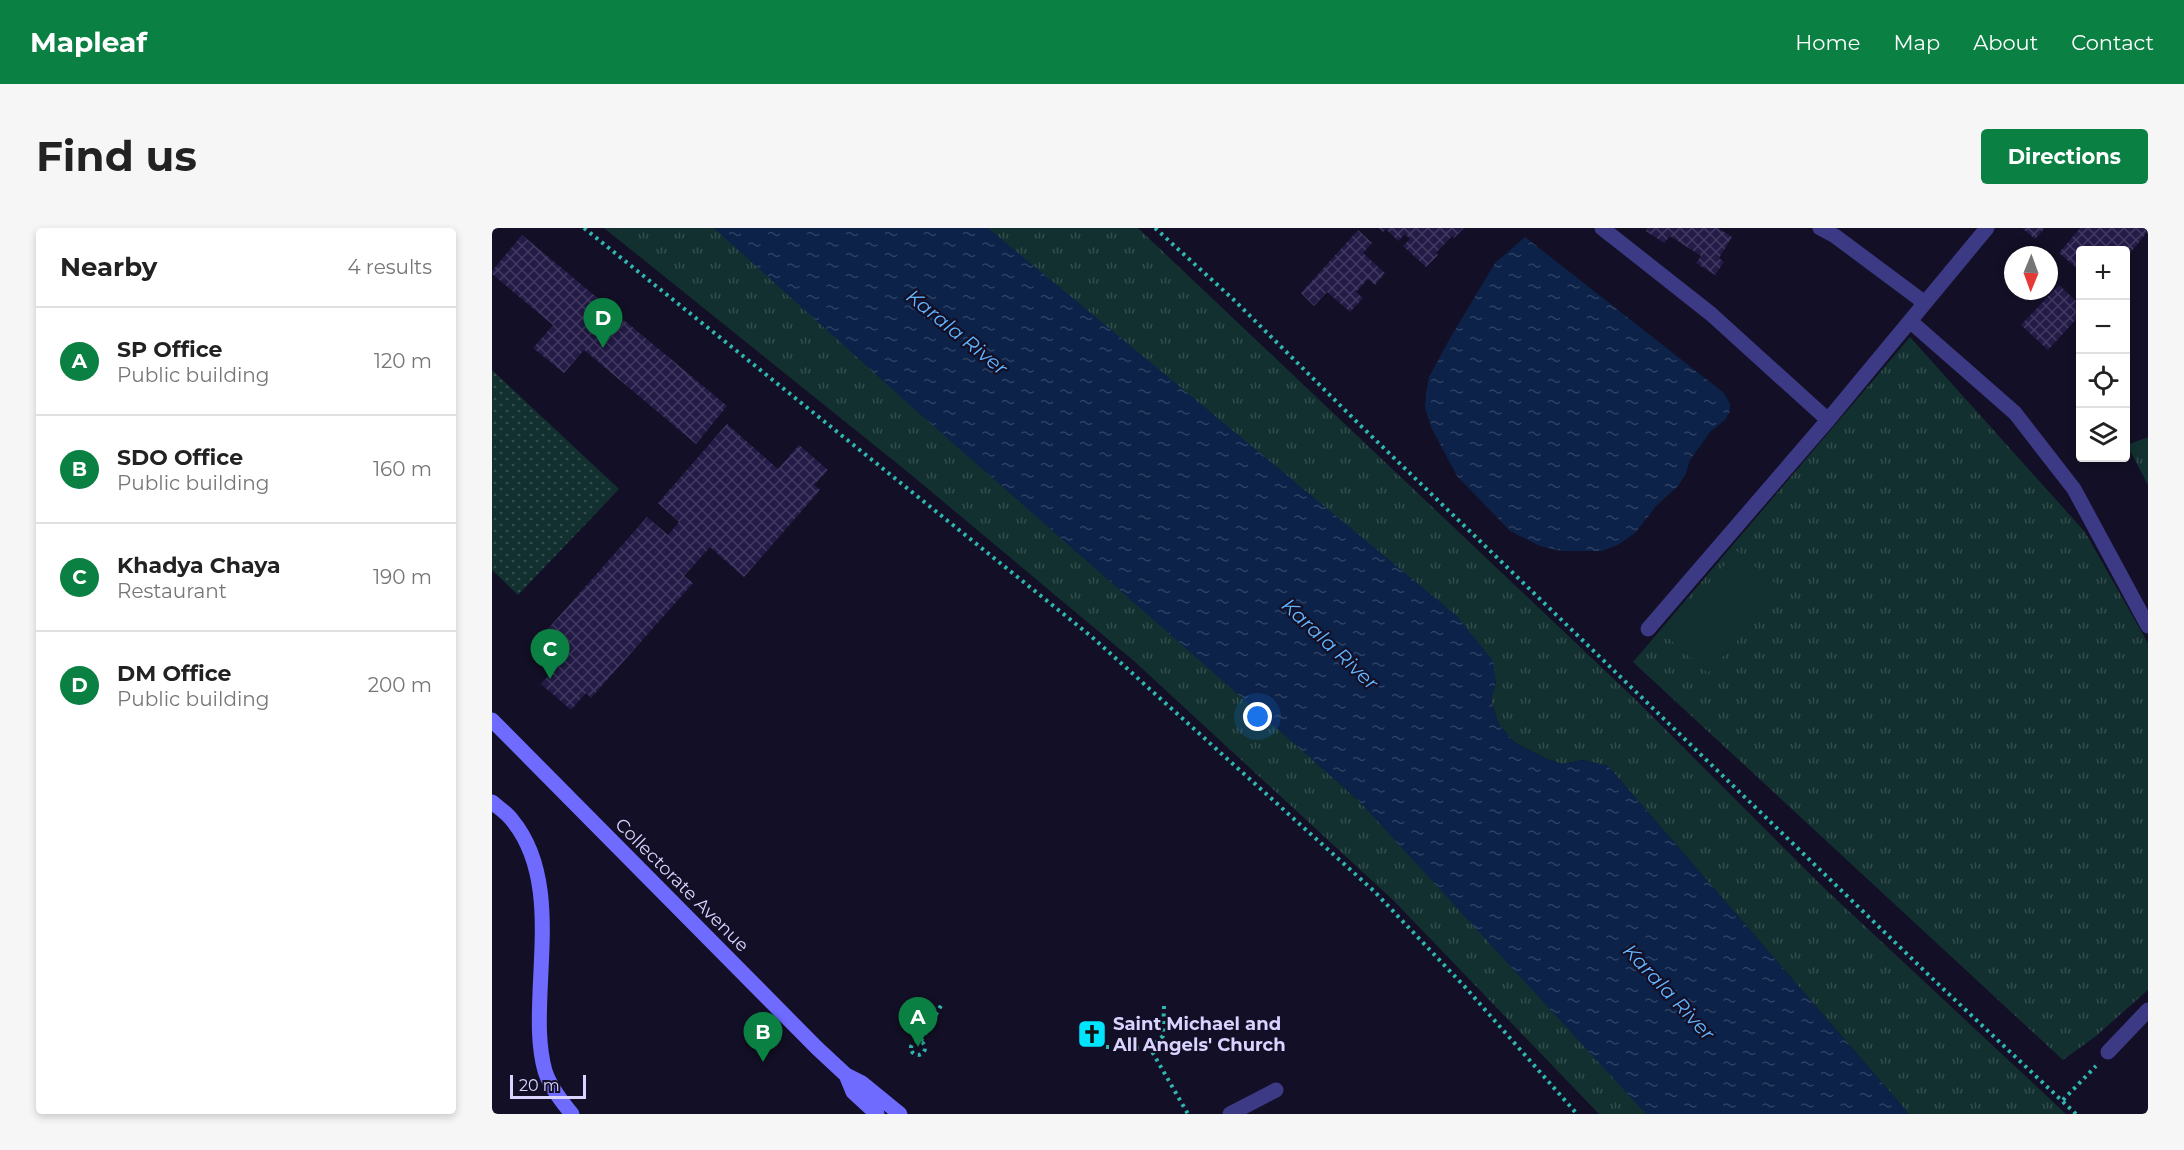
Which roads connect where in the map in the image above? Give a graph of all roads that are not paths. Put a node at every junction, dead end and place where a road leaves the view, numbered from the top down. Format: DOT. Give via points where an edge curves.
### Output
graph roads {
  1 [pos="1602,228"];
  2 [pos="1820,228"];
  3 [pos="1987,228"];
  4 [pos="1925,303"];
  5 [pos="1910,321"];
  6 [pos="1828,420"];
  7 [pos="2148,626"];
  8 [pos="1648,629"];
  9 [pos="492,720"];
  10 [pos="492,802"];
  11 [pos="2148,1010"];
  12 [pos="2108,1052"];
  13 [pos="846,1075"];
  14 [pos="1276,1090"];
  15 [pos="572,1114"];
  16 [pos="877,1114"];
  17 [pos="900,1114"];
  18 [pos="1230,1114"];
  1 -- 6 [label="street" via="1711,314"];
  2 -- 4 [label="street"];
  3 -- 4 [label="street"];
  4 -- 5 [label="street"];
  5 -- 6 [label="street"];
  5 -- 7 [label="street" via="2014,413 2074,489"];
  6 -- 8 [label="street"];
  9 -- 13 [label="street, Collectorate Avenue"];
  10 -- 15 [label="street" via="513,820 530,850 539,877 541,1055 557,1095"];
  11 -- 12 [label="street"];
  13 -- 16 [label="street, Collectorate Avenue" via="853,1092"];
  13 -- 17 [label="street, Collectorate Avenue"];
  14 -- 18 [label="street"];
}
